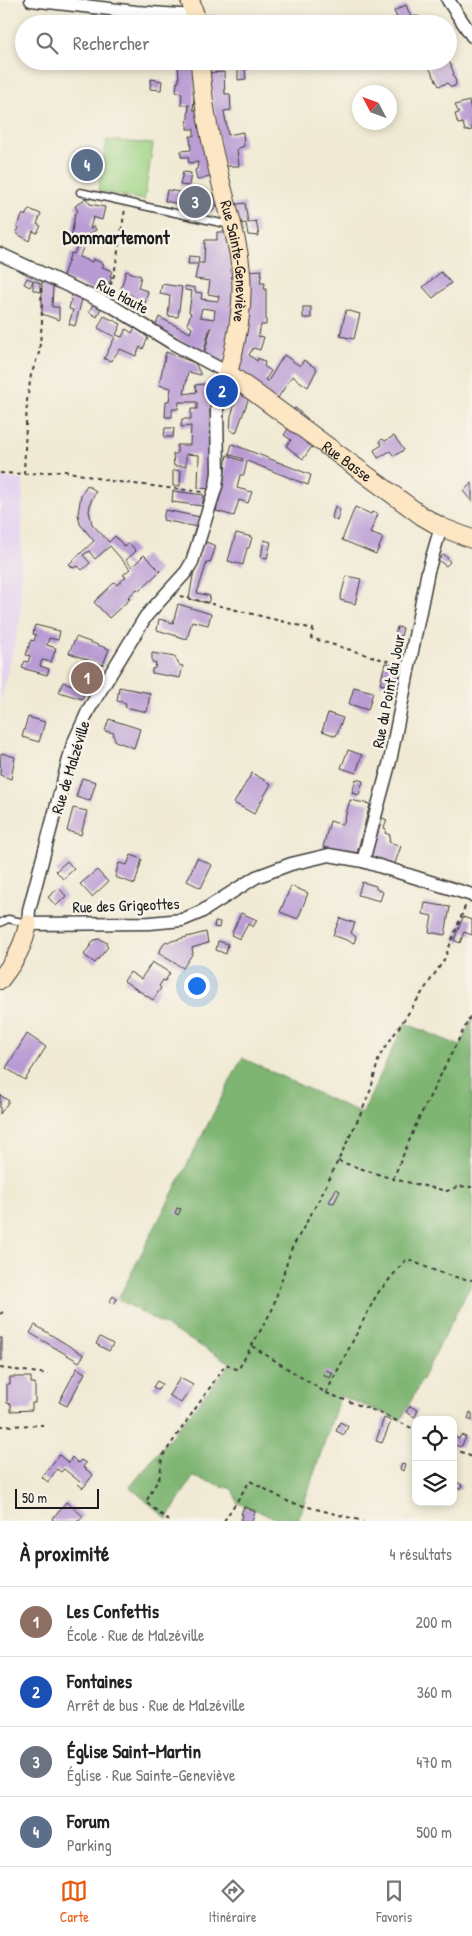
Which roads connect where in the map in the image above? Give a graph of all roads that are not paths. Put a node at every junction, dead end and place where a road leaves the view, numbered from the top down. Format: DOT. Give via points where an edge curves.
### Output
graph roads {
  1 [pos="31,0"];
  2 [pos="448,0"];
  3 [pos="194,13"];
  4 [pos="472,36"];
  5 [pos="201,70"];
  6 [pos="80,192"];
  7 [pos="234,226"];
  8 [pos="0,254"];
  9 [pos="228,372"];
  10 [pos="441,527"];
  11 [pos="472,539"];
  12 [pos="362,861"];
  13 [pos="471,895"];
  14 [pos="0,923"];
  15 [pos="28,924"];
  16 [pos="2,973"];
  1 -- 3 [label="street" via="136,12"];
  2 -- 4 [label="street"];
  5 -- 7 [label="street, Rue Sainte-Geneviève" via="211,140"];
  6 -- 7 [label="lane"];
  7 -- 9 [label="street, Rue Sainte-Geneviève" via="242,292 240,321"];
  8 -- 9 [label="street, Rue Haute" via="104,302"];
  9 -- 10 [label="street, Rue Basse" via="390,493"];
  9 -- 15 [label="street, Rue de Malzéville" via="216,415 218,472 215,493 192,562 146,616 77,734 29,910"];
  10 -- 11 [label="street, Rue Basse"];
  10 -- 12 [label="street, Rue du Point du Jour" via="428,571 390,761"];
  12 -- 13 [label="street, Rue des Grigeottes"];
  12 -- 15 [label="street, Rue des Grigeottes" via="329,855 291,864 247,881 191,918 174,922"];
  14 -- 15 [label="lane" via="13,919"];
  15 -- 16 [label="street, Rue de Malzéville" via="22,949"];
}
